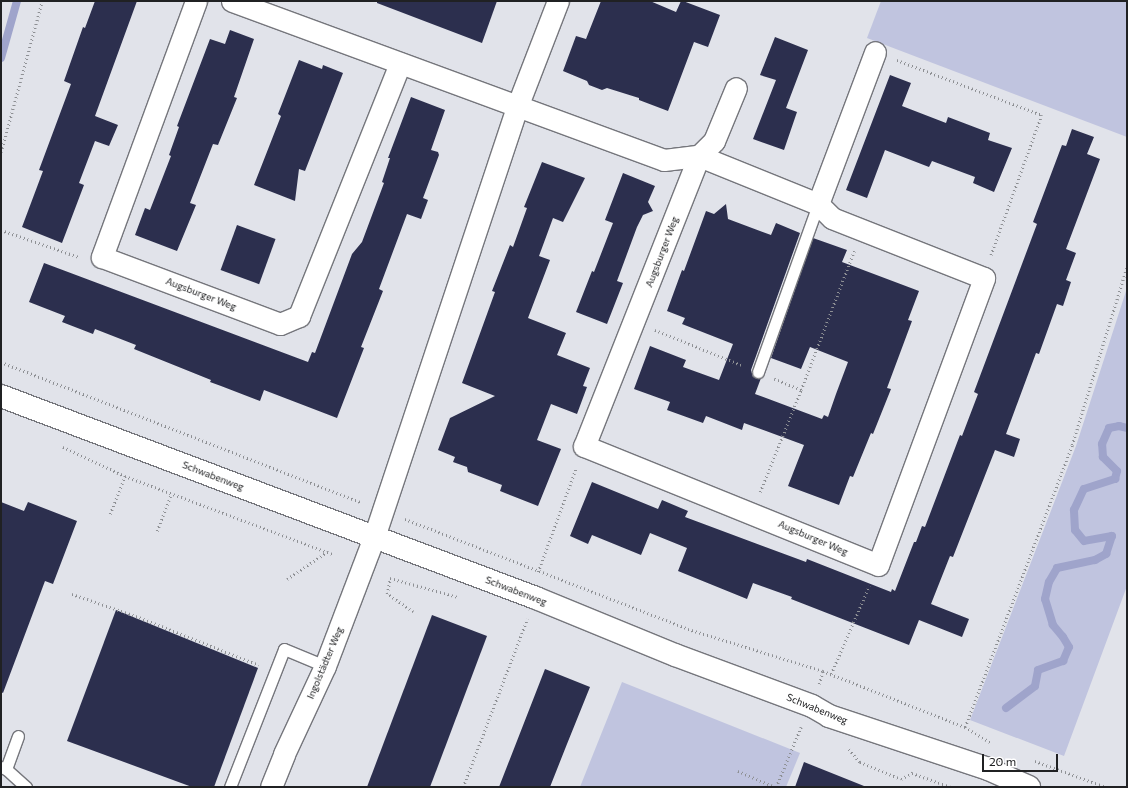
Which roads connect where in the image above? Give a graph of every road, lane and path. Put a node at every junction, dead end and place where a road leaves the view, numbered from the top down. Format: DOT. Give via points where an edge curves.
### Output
graph roads {
  1 [pos="42,1"];
  2 [pos="196,1"];
  3 [pos="232,1"];
  4 [pos="558,1"];
  5 [pos="875,52"];
  6 [pos="400,63"];
  7 [pos="736,88"];
  8 [pos="517,107"];
  9 [pos="1,152"];
  10 [pos="699,156"];
  11 [pos="818,204"];
  12 [pos="1,230"];
  13 [pos="862,230"];
  14 [pos="102,257"];
  15 [pos="1127,266"];
  16 [pos="984,278"];
  17 [pos="634,321"];
  18 [pos="1,362"];
  19 [pos="758,372"];
  20 [pos="801,390"];
  21 [pos="1,396"];
  22 [pos="56,444"];
  23 [pos="584,446"];
  24 [pos="125,476"];
  25 [pos="171,494"];
  26 [pos="384,511"];
  27 [pos="752,513"];
  28 [pos="110,514"];
  29 [pos="157,531"];
  30 [pos="374,537"];
  31 [pos="327,552"];
  32 [pos="333,554"];
  33 [pos="878,565"];
  34 [pos="538,571"];
  35 [pos="390,578"];
  36 [pos="287,579"];
  37 [pos="72,594"];
  38 [pos="536,598"];
  39 [pos="413,612"];
  40 [pos="325,666"];
  41 [pos="275,672"];
  42 [pos="831,674"];
  43 [pos="965,727"];
  44 [pos="18,736"];
  45 [pos="994,745"];
  46 [pos="1029,759"];
  47 [pos="4,768"];
  48 [pos="738,771"];
  49 [pos="26,787"];
  50 [pos="230,787"];
  51 [pos="271,787"];
  52 [pos="463,787"];
  53 [pos="775,787"];
  54 [pos="1029,787"];
  55 [pos="1106,787"];
  1 -- 9 [label="path"];
  2 -- 14 [label="street"];
  3 -- 6 [label="street"];
  4 -- 8 [label="street"];
  5 -- 11 [label="street"];
  5 -- 16 [label="path" via="1042,115"];
  6 -- 8 [label="street"];
  6 -- 14 [label="street, Augsburger Weg" via="299,316 280,324"];
  7 -- 10 [label="street, Augsburger Weg" via="714,141"];
  8 -- 10 [label="street" via="664,160"];
  8 -- 26 [label="street"];
  10 -- 11 [label="street"];
  10 -- 17 [label="street, Augsburger Weg"];
  11 -- 13 [label="street" via="832,218"];
  11 -- 19 [label="lane"];
  12 -- 14 [label="path" via="92,261"];
  13 -- 16 [label="street"];
  13 -- 20 [label="path"];
  15 -- 43 [label="path" via="1072,445"];
  16 -- 33 [label="street"];
  17 -- 19 [label="path"];
  17 -- 23 [label="street, Augsburger Weg"];
  18 -- 26 [label="path"];
  19 -- 20 [label="path"];
  20 -- 27 [label="path"];
  21 -- 30 [label="street, Schwabenweg"];
  22 -- 24 [label="path"];
  23 -- 27 [label="street, Augsburger Weg"];
  23 -- 34 [label="path"];
  24 -- 25 [label="path"];
  24 -- 28 [label="path"];
  25 -- 29 [label="path"];
  25 -- 31 [label="path"];
  26 -- 30 [label="street"];
  26 -- 34 [label="path"];
  27 -- 33 [label="street, Augsburger Weg"];
  30 -- 38 [label="street, Schwabenweg"];
  30 -- 40 [label="street, Ingolstädter Weg"];
  31 -- 32 [label="path"];
  31 -- 36 [label="path"];
  33 -- 42 [label="path"];
  34 -- 38 [label="path"];
  34 -- 42 [label="path" via="688,629"];
  35 -- 39 [label="path" via="387,594"];
  37 -- 41 [label="path" via="136,616"];
  38 -- 52 [label="path"];
  38 -- 54 [label="street, Schwabenweg" via="675,655 812,706 829,716 988,769"];
  40 -- 41 [label="lane" via="284,649"];
  40 -- 51 [label="street, Ingolstädter Weg"];
  41 -- 50 [label="lane"];
  42 -- 43 [label="path"];
  43 -- 45 [label="path"];
  44 -- 47 [label="lane"];
  46 -- 55 [label="path"];
  47 -- 49 [label="lane"];
  48 -- 53 [label="path"];
}
